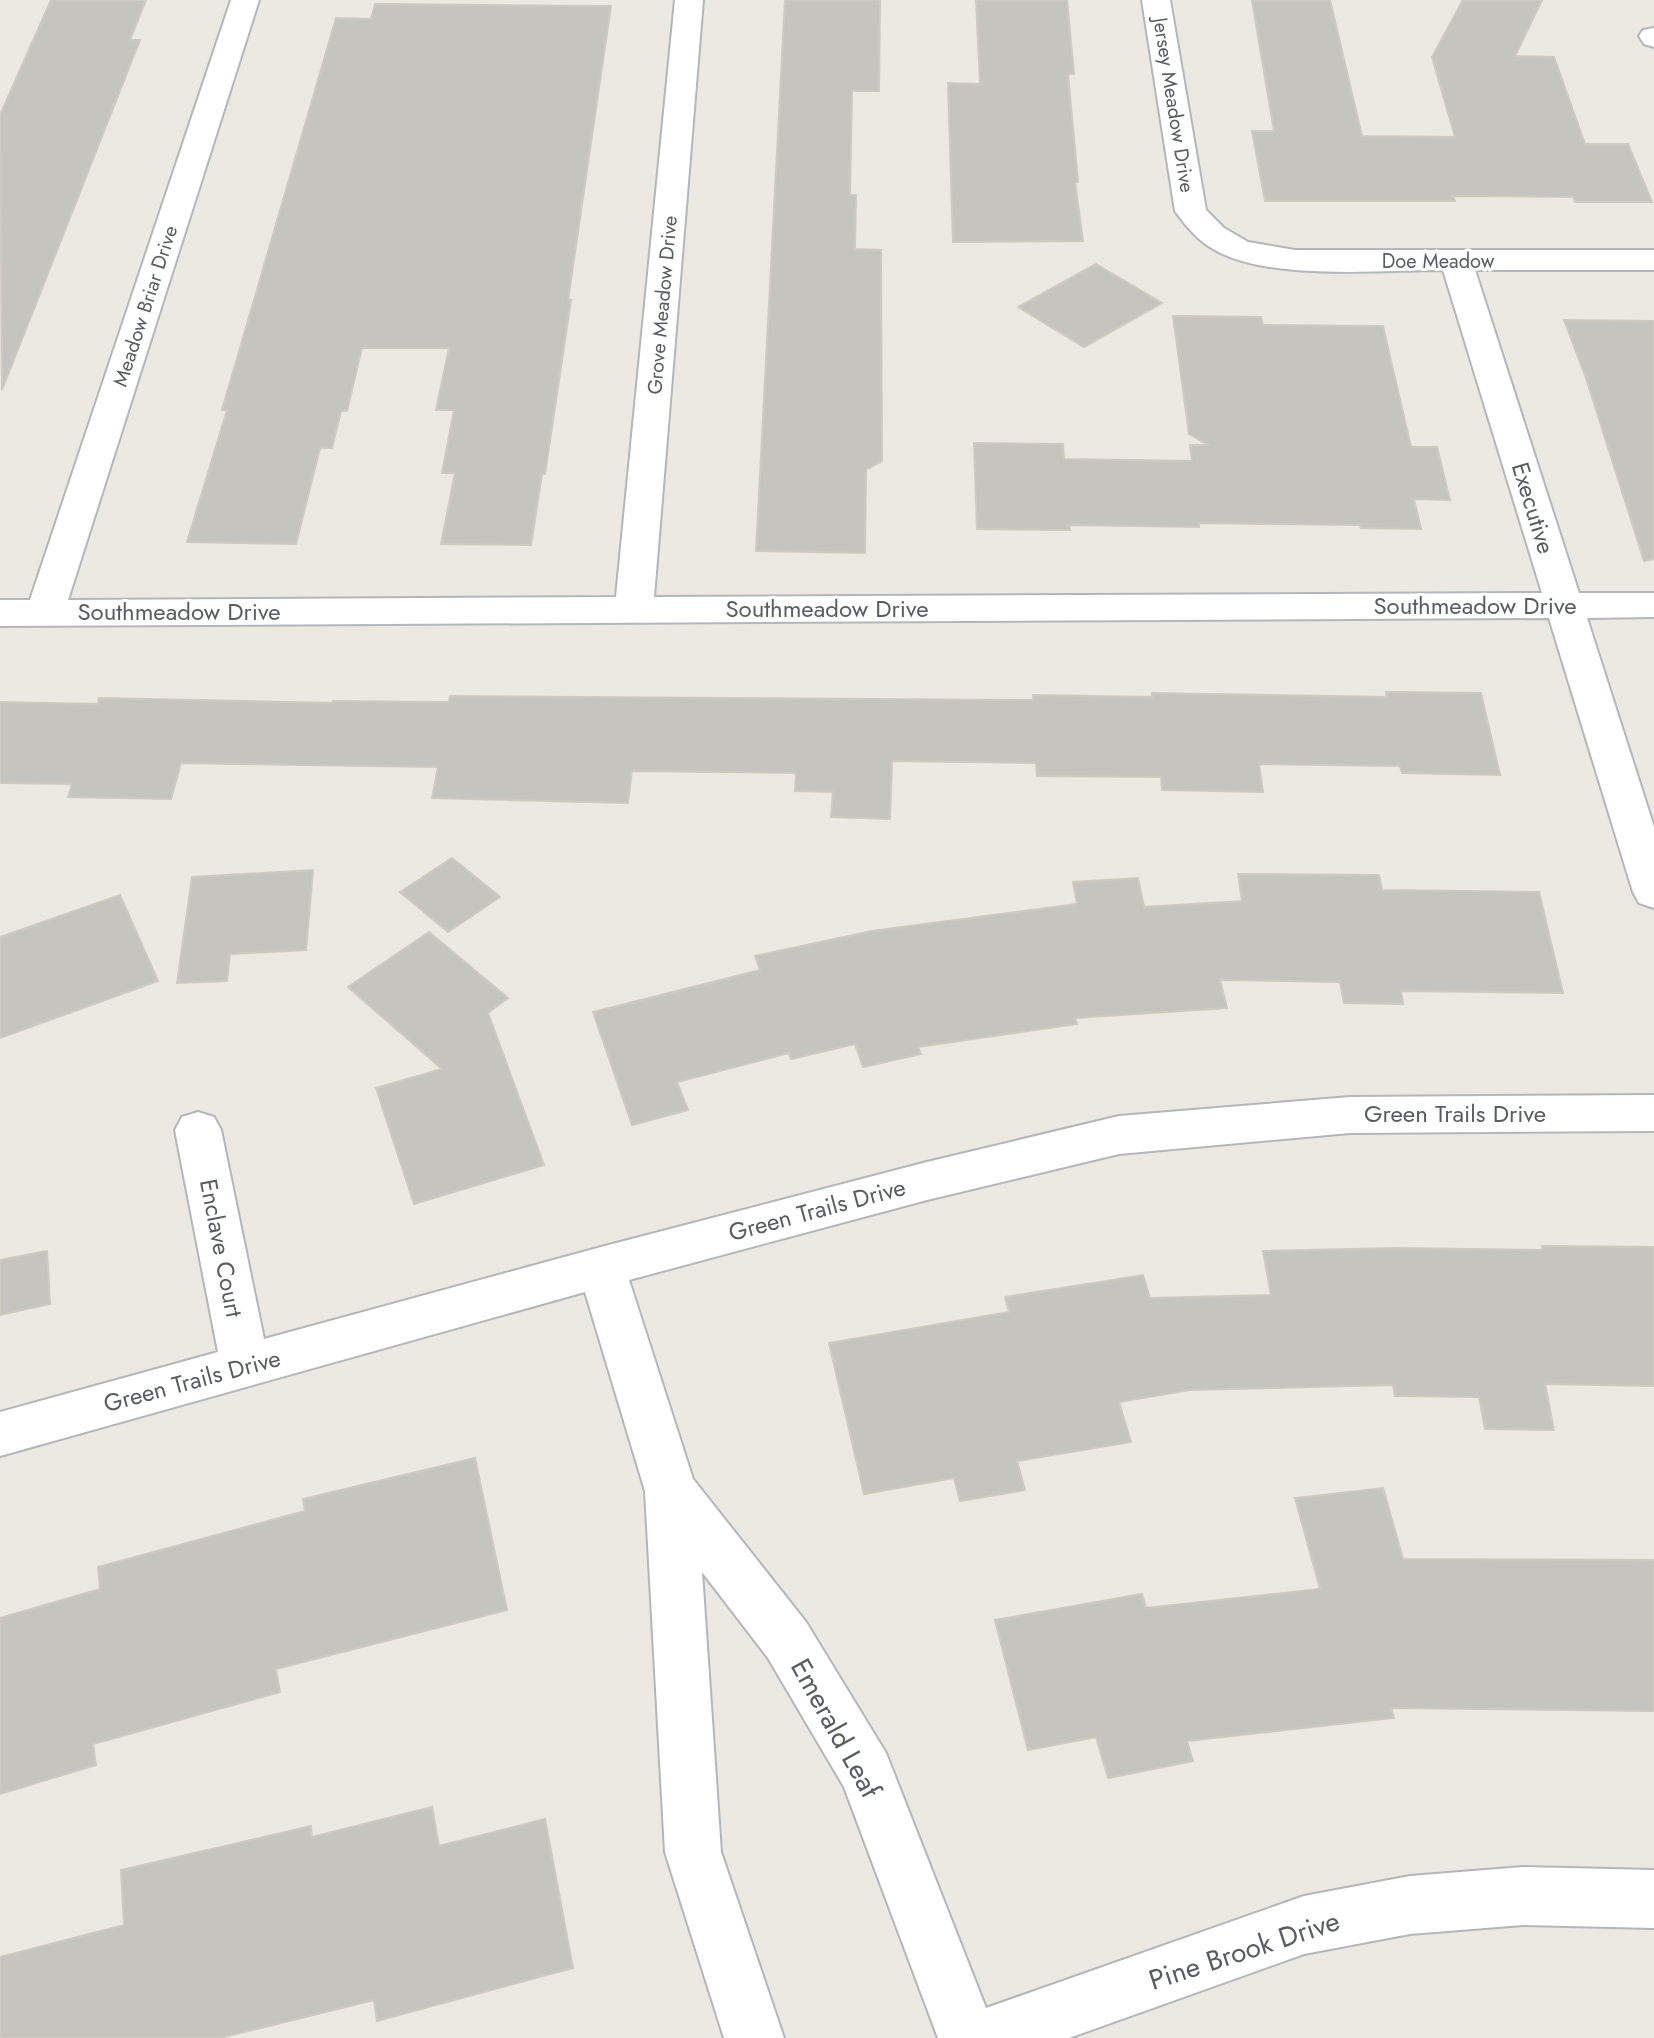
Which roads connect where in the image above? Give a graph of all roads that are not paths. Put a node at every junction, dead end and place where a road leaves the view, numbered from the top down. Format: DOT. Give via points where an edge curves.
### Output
graph roads {
  1 [pos="245,0"];
  2 [pos="689,0"];
  3 [pos="1156,0"];
  4 [pos="1224,245"];
  5 [pos="1654,260"];
  6 [pos="1456,261"];
  7 [pos="1654,605"];
  8 [pos="1563,606"];
  9 [pos="634,610"];
  10 [pos="0,613"];
  11 [pos="45,613"];
  12 [pos="1654,892"];
  13 [pos="1654,1113"];
  14 [pos="198,1130"];
  15 [pos="601,1267"];
  16 [pos="245,1366"];
  17 [pos="0,1434"];
  18 [pos="671,1491"];
  19 [pos="1654,1899"];
  20 [pos="754,2038"];
  21 [pos="968,2038"];
  22 [pos="985,2038"];
  1 -- 11 [label="street, Meadow Briar Drive"];
  2 -- 9 [label="street, Grove Meadow Drive"];
  3 -- 4 [label="street, Jersey Meadow Drive" via="1191,211"];
  4 -- 6 [label="street, Doe Meadow" via="1295,260"];
  5 -- 6 [label="street, Doe Meadow"];
  6 -- 8 [label="street, Executive"];
  7 -- 8 [label="street, Southmeadow Drive"];
  8 -- 9 [label="street, Southmeadow Drive"];
  8 -- 12 [label="street, Executive"];
  9 -- 11 [label="street, Southmeadow Drive"];
  10 -- 11 [label="street, Southmeadow Drive"];
  13 -- 15 [label="street, Green Trails Drive" via="1350,1115 1119,1135"];
  14 -- 16 [label="street, Enclave Court"];
  15 -- 16 [label="street, Green Trails Drive"];
  15 -- 18 [label="street, Emerald Leaf"];
  16 -- 17 [label="street, Green Trails Drive"];
  18 -- 20 [label="street, Emerald Leaf" via="693,1852"];
  18 -- 21 [label="street, Emerald Leaf" via="787,1640 866,1772"];
  19 -- 22 [label="street, Pine Brook Drive" via="1523,1896 1410,1905 1304,1925"];
}
